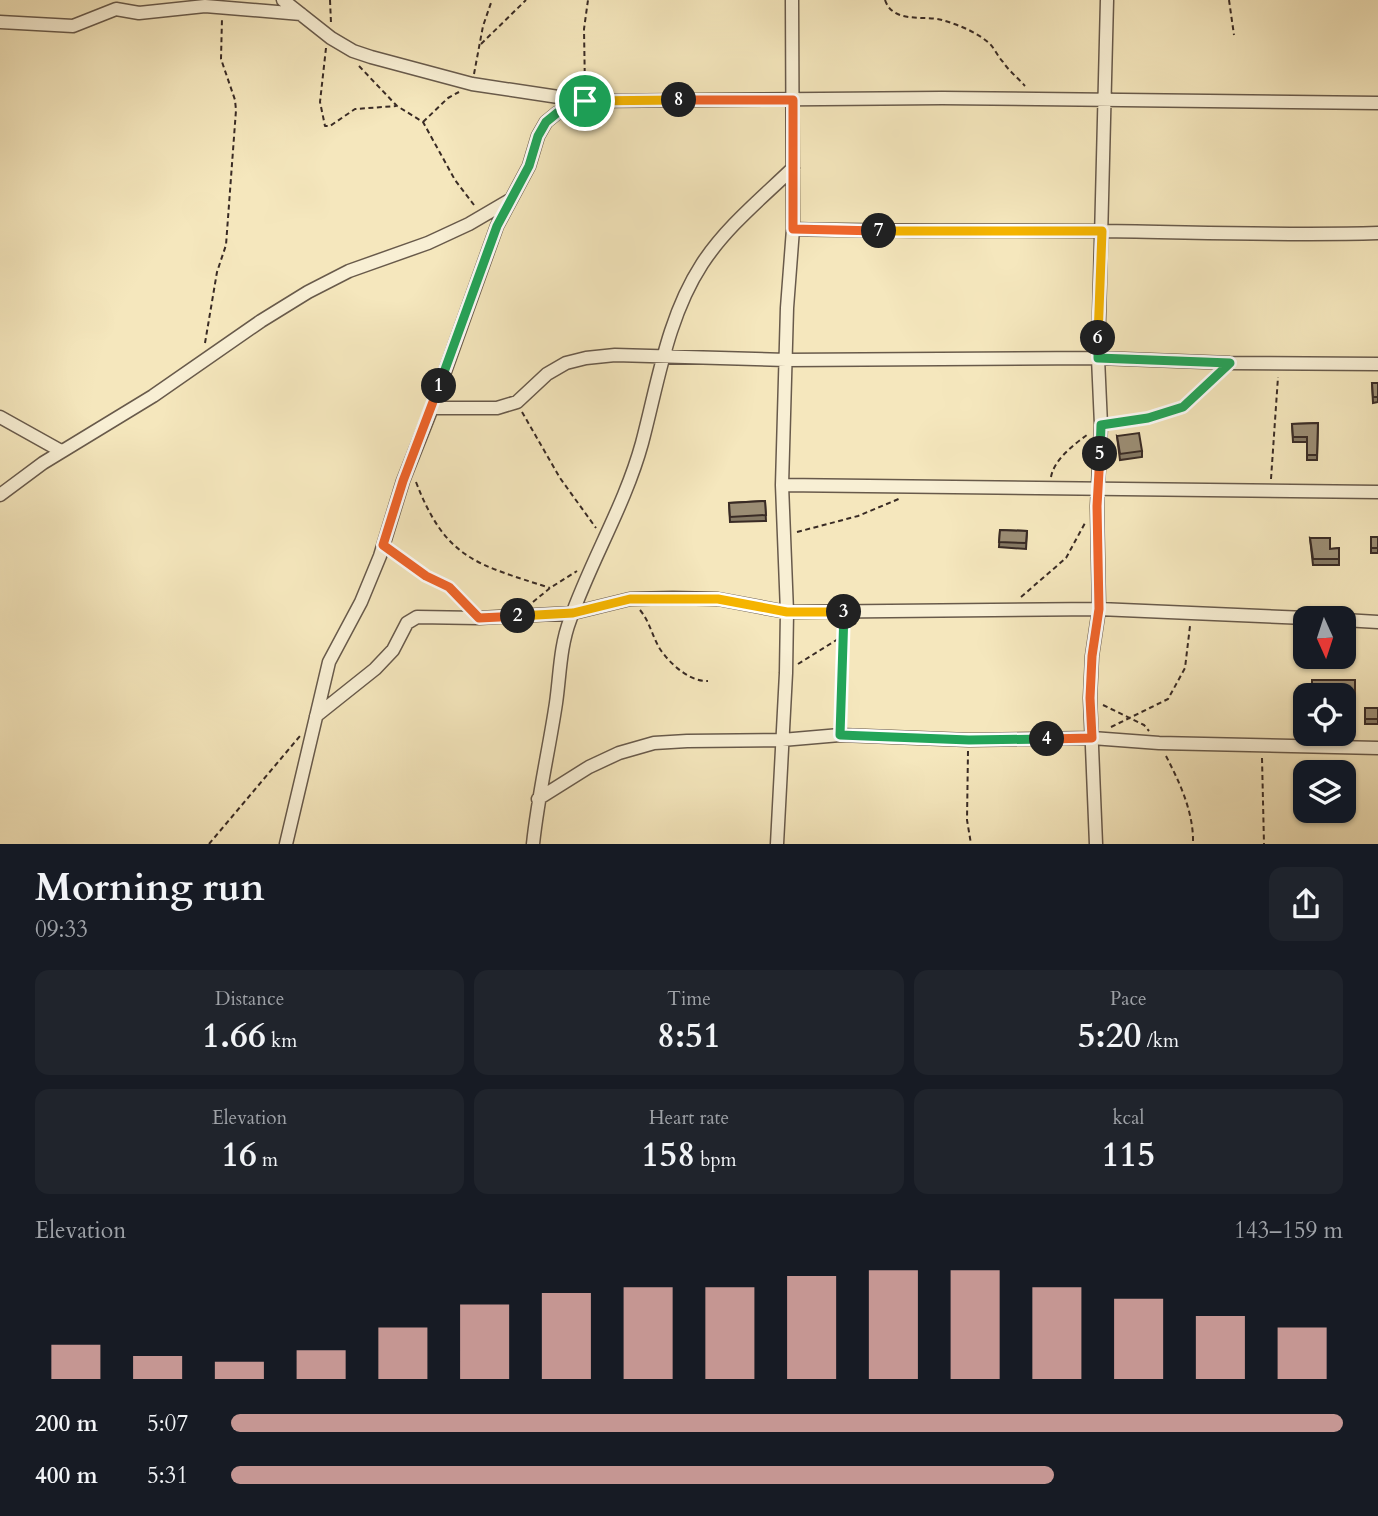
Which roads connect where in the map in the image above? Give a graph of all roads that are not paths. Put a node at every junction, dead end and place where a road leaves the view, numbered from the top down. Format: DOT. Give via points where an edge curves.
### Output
graph roads {
  1 [pos="283,0"];
  2 [pos="792,0"];
  3 [pos="1107,0"];
  4 [pos="302,14"];
  5 [pos="0,22"];
  6 [pos="793,100"];
  7 [pos="585,101"];
  8 [pos="1106,101"];
  9 [pos="1378,103"];
  10 [pos="793,168"];
  11 [pos="511,200"];
  12 [pos="793,229"];
  13 [pos="1102,231"];
  14 [pos="1378,233"];
  15 [pos="662,356"];
  16 [pos="1098,358"];
  17 [pos="786,360"];
  18 [pos="1378,364"];
  19 [pos="432,408"];
  20 [pos="0,417"];
  21 [pos="61,451"];
  22 [pos="782,485"];
  23 [pos="1098,489"];
  24 [pos="1378,492"];
  25 [pos="0,495"];
  26 [pos="1099,609"];
  27 [pos="787,612"];
  28 [pos="573,613"];
  29 [pos="1293,617"];
  30 [pos="1356,621"];
  31 [pos="1378,622"];
  32 [pos="316,716"];
  33 [pos="1092,738"];
  34 [pos="782,740"];
  35 [pos="1378,748"];
  36 [pos="538,799"];
  37 [pos="286,844"];
  38 [pos="533,844"];
  39 [pos="777,844"];
  40 [pos="1096,844"];
  1 -- 4 [label="street"];
  2 -- 6 [label="street"];
  3 -- 8 [label="street"];
  4 -- 5 [label="street" via="222,7 139,13 116,9 73,26"];
  4 -- 7 [label="street" via="331,38 371,57 472,85"];
  6 -- 7 [label="street"];
  6 -- 8 [label="street"];
  6 -- 10 [label="street"];
  7 -- 11 [label="street" via="546,122"];
  8 -- 9 [label="street"];
  8 -- 13 [label="street"];
  10 -- 12 [label="street"];
  10 -- 15 [label="street" via="724,236 702,265"];
  11 -- 19 [label="street" via="497,226"];
  11 -- 21 [label="street" via="428,243 349,271 261,321 153,396"];
  12 -- 13 [label="street"];
  12 -- 17 [label="street"];
  13 -- 14 [label="street"];
  13 -- 16 [label="street"];
  15 -- 17 [label="street"];
  15 -- 19 [label="street" via="586,358 547,374 517,402 497,408"];
  15 -- 28 [label="street" via="642,444"];
  16 -- 17 [label="street"];
  16 -- 18 [label="street"];
  16 -- 23 [label="street"];
  17 -- 22 [label="street"];
  19 -- 32 [label="street" via="361,602 329,662"];
  20 -- 21 [label="street"];
  21 -- 25 [label="street"];
  22 -- 23 [label="street"];
  22 -- 27 [label="street"];
  23 -- 24 [label="street"];
  23 -- 26 [label="street"];
  26 -- 27 [label="street"];
  26 -- 29 [label="street"];
  26 -- 33 [label="street" via="1092,656"];
  27 -- 28 [label="street" via="718,599 630,599"];
  27 -- 34 [label="street"];
  28 -- 32 [label="street" via="417,617 407,623 393,650 375,669"];
  28 -- 36 [label="street"];
  30 -- 31 [label="street"];
  32 -- 37 [label="street"];
  33 -- 34 [label="street" via="840,735"];
  33 -- 35 [label="street"];
  33 -- 40 [label="street"];
  34 -- 36 [label="street" via="654,743 589,767"];
  34 -- 39 [label="street"];
  36 -- 38 [label="street"];
}
